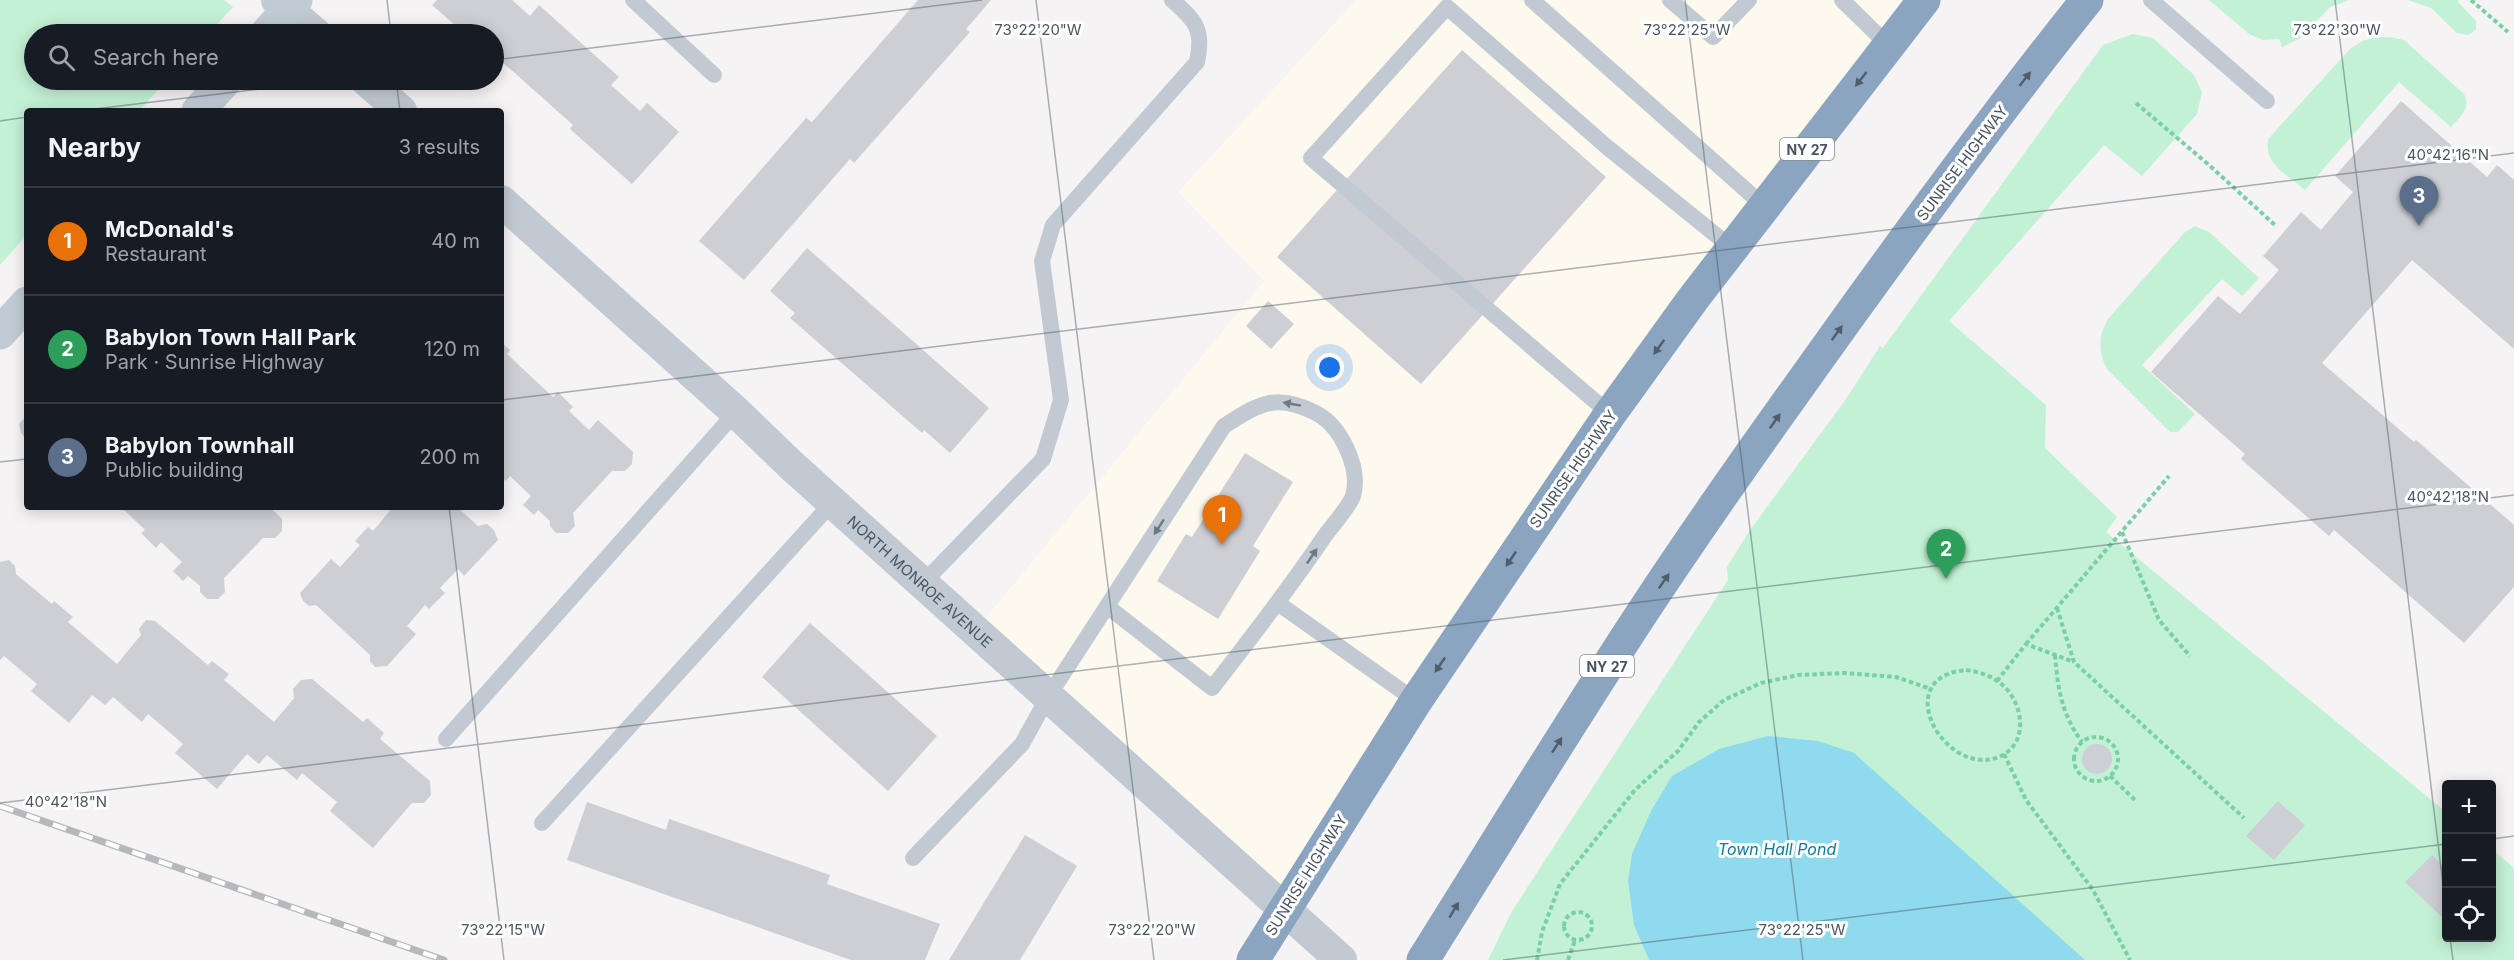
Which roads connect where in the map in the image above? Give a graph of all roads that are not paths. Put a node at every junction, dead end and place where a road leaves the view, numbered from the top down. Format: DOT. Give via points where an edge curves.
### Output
graph roads {
  1 [pos="633,0"];
  2 [pos="1172,0"];
  3 [pos="1532,0"];
  4 [pos="1670,0"];
  5 [pos="1749,0"];
  6 [pos="1842,0"];
  7 [pos="1924,0"];
  8 [pos="2087,0"];
  9 [pos="2151,0"];
  10 [pos="287,3"];
  11 [pos="273,24"];
  12 [pos="307,24"];
  13 [pos="1888,45"];
  14 [pos="714,75"];
  15 [pos="217,90"];
  16 [pos="377,90"];
  17 [pos="2267,101"];
  18 [pos="201,108"];
  19 [pos="398,108"];
  20 [pos="504,204"];
  21 [pos="1764,206"];
  22 [pos="1732,248"];
  23 [pos="24,306"];
  24 [pos="0,333"];
  25 [pos="736,412"];
  26 [pos="1610,414"];
  27 [pos="832,503"];
  28 [pos="922,584"];
  29 [pos="1279,604"];
  30 [pos="1108,607"];
  31 [pos="1048,697"];
  32 [pos="1416,701"];
  33 [pos="446,739"];
  34 [pos="542,823"];
  35 [pos="913,858"];
  36 [pos="1284,909"];
  37 [pos="1253,960"];
  38 [pos="1341,960"];
  39 [pos="1424,960"];
  1 -- 14 [label="lane"];
  2 -- 28 [label="lane" via="1196,25 1201,43 1197,62 1053,225 1042,261 1061,400 1043,459"];
  3 -- 21 [label="lane"];
  4 -- 5 [label="lane" via="1713,38"];
  6 -- 13 [label="lane"];
  7 -- 13 [label="highway, SUNRISE HIGHWAY / NY 27"];
  39 -- 8 [label="highway, SUNRISE HIGHWAY / NY 27, one-way" via="1501,831 1724,493 1879,274"];
  9 -- 17 [label="lane"];
  10 -- 11 [label="street"];
  10 -- 12 [label="street"];
  13 -- 21 [label="highway, SUNRISE HIGHWAY / NY 27, one-way"];
  15 -- 18 [label="street"];
  16 -- 19 [label="street"];
  20 -- 25 [label="street, NORTH MONROE AVENUE"];
  21 -- 22 [label="highway, SUNRISE HIGHWAY / NY 27"];
  22 -- 26 [label="highway, SUNRISE HIGHWAY / NY 27, one-way"];
  22 -- 26 [label="lane" via="1607,147 1447,7 1311,158"];
  23 -- 24 [label="street"];
  25 -- 27 [label="street, NORTH MONROE AVENUE"];
  25 -- 33 [label="lane"];
  26 -- 32 [label="highway, SUNRISE HIGHWAY / NY 27, one-way"];
  27 -- 28 [label="street, NORTH MONROE AVENUE"];
  27 -- 34 [label="lane"];
  28 -- 31 [label="street, NORTH MONROE AVENUE"];
  29 -- 30 [label="lane" via="1212,688"];
  29 -- 30 [label="lane, one-way" via="1353,496 1353,468 1342,437 1319,415 1292,402 1258,404 1224,426"];
  29 -- 32 [label="lane"];
  30 -- 31 [label="lane"];
  31 -- 35 [label="lane" via="1022,744"];
  31 -- 36 [label="street, NORTH MONROE AVENUE"];
  32 -- 36 [label="highway, SUNRISE HIGHWAY / NY 27"];
  36 -- 37 [label="highway, SUNRISE HIGHWAY / NY 27"];
  36 -- 38 [label="street, NORTH MONROE AVENUE"];
}
